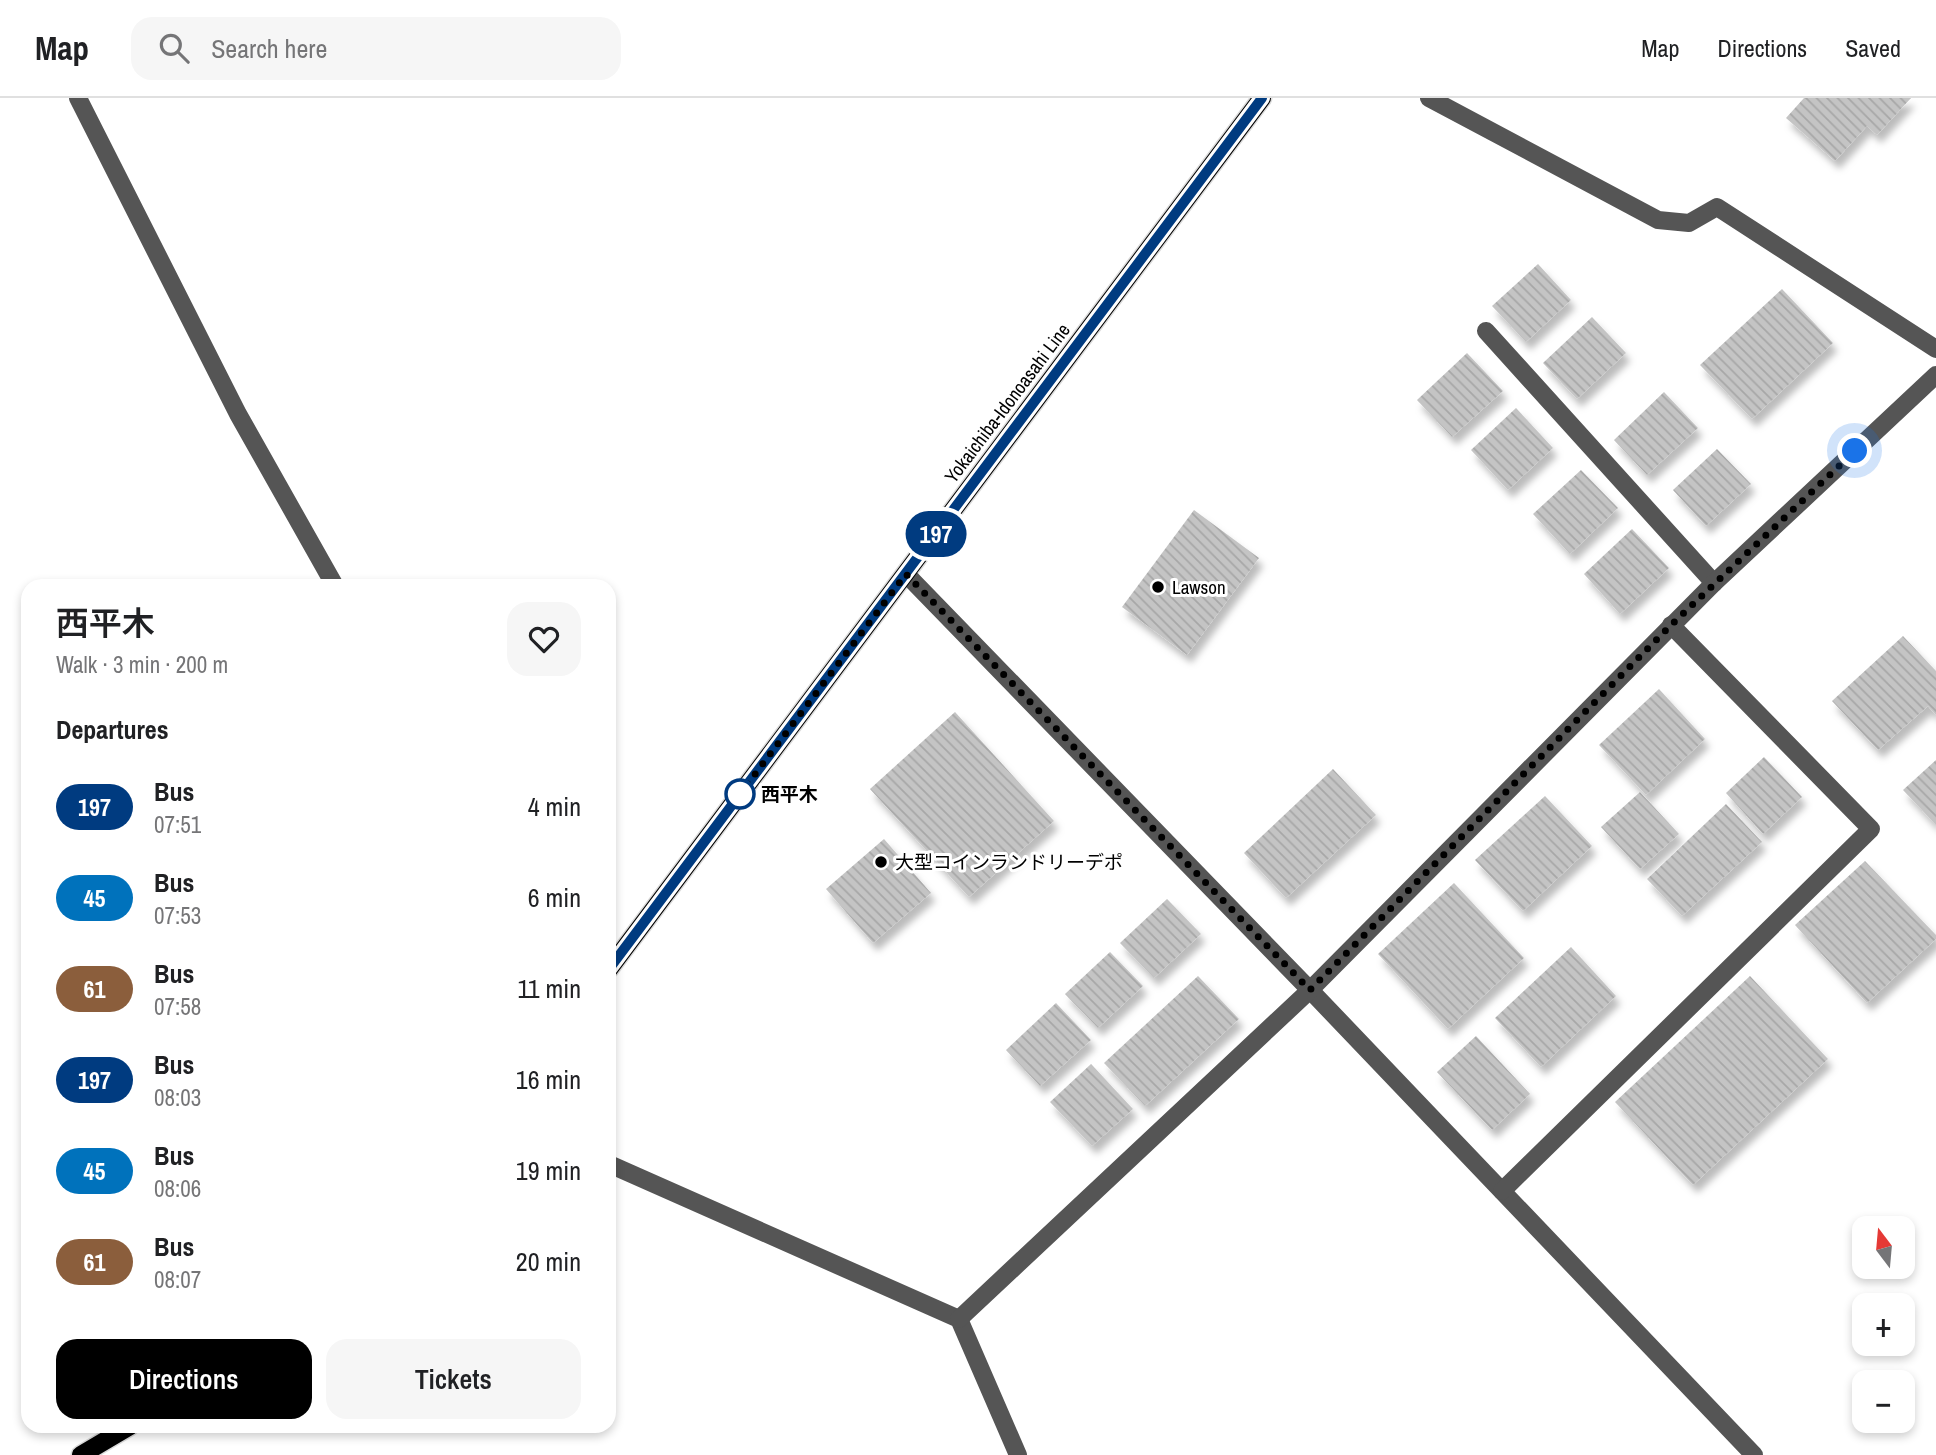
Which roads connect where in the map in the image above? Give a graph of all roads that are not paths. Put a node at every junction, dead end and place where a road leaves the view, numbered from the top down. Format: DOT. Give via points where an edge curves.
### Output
graph roads {
  1 [pos="78,98"];
  2 [pos="1262,98"];
  3 [pos="1429,98"];
  4 [pos="1486,331"];
  5 [pos="1936,349"];
  6 [pos="1936,375"];
  7 [pos="906,574"];
  8 [pos="331,579"];
  9 [pos="1714,583"];
  10 [pos="1671,625"];
  11 [pos="616,960"];
  12 [pos="1310,990"];
  13 [pos="616,1167"];
  14 [pos="1502,1191"];
  15 [pos="960,1319"];
  16 [pos="118,1433"];
  17 [pos="81,1455"];
  18 [pos="1018,1455"];
  19 [pos="1754,1455"];
  1 -- 8 [label="street" via="238,414"];
  2 -- 7 [label="main road, Yokaichiba-Idonoasahi Line"];
  3 -- 5 [label="street" via="1658,220 1689,223 1717,207"];
  4 -- 9 [label="street"];
  6 -- 9 [label="street"];
  7 -- 11 [label="main road, Yokaichiba-Idonoasahi Line"];
  7 -- 12 [label="street"];
  9 -- 10 [label="street"];
  10 -- 12 [label="street"];
  10 -- 14 [label="street" via="1871,829"];
  12 -- 14 [label="street"];
  12 -- 15 [label="street"];
  13 -- 15 [label="street"];
  14 -- 19 [label="street"];
  15 -- 18 [label="street"];
  16 -- 17 [label="main road"];
}
